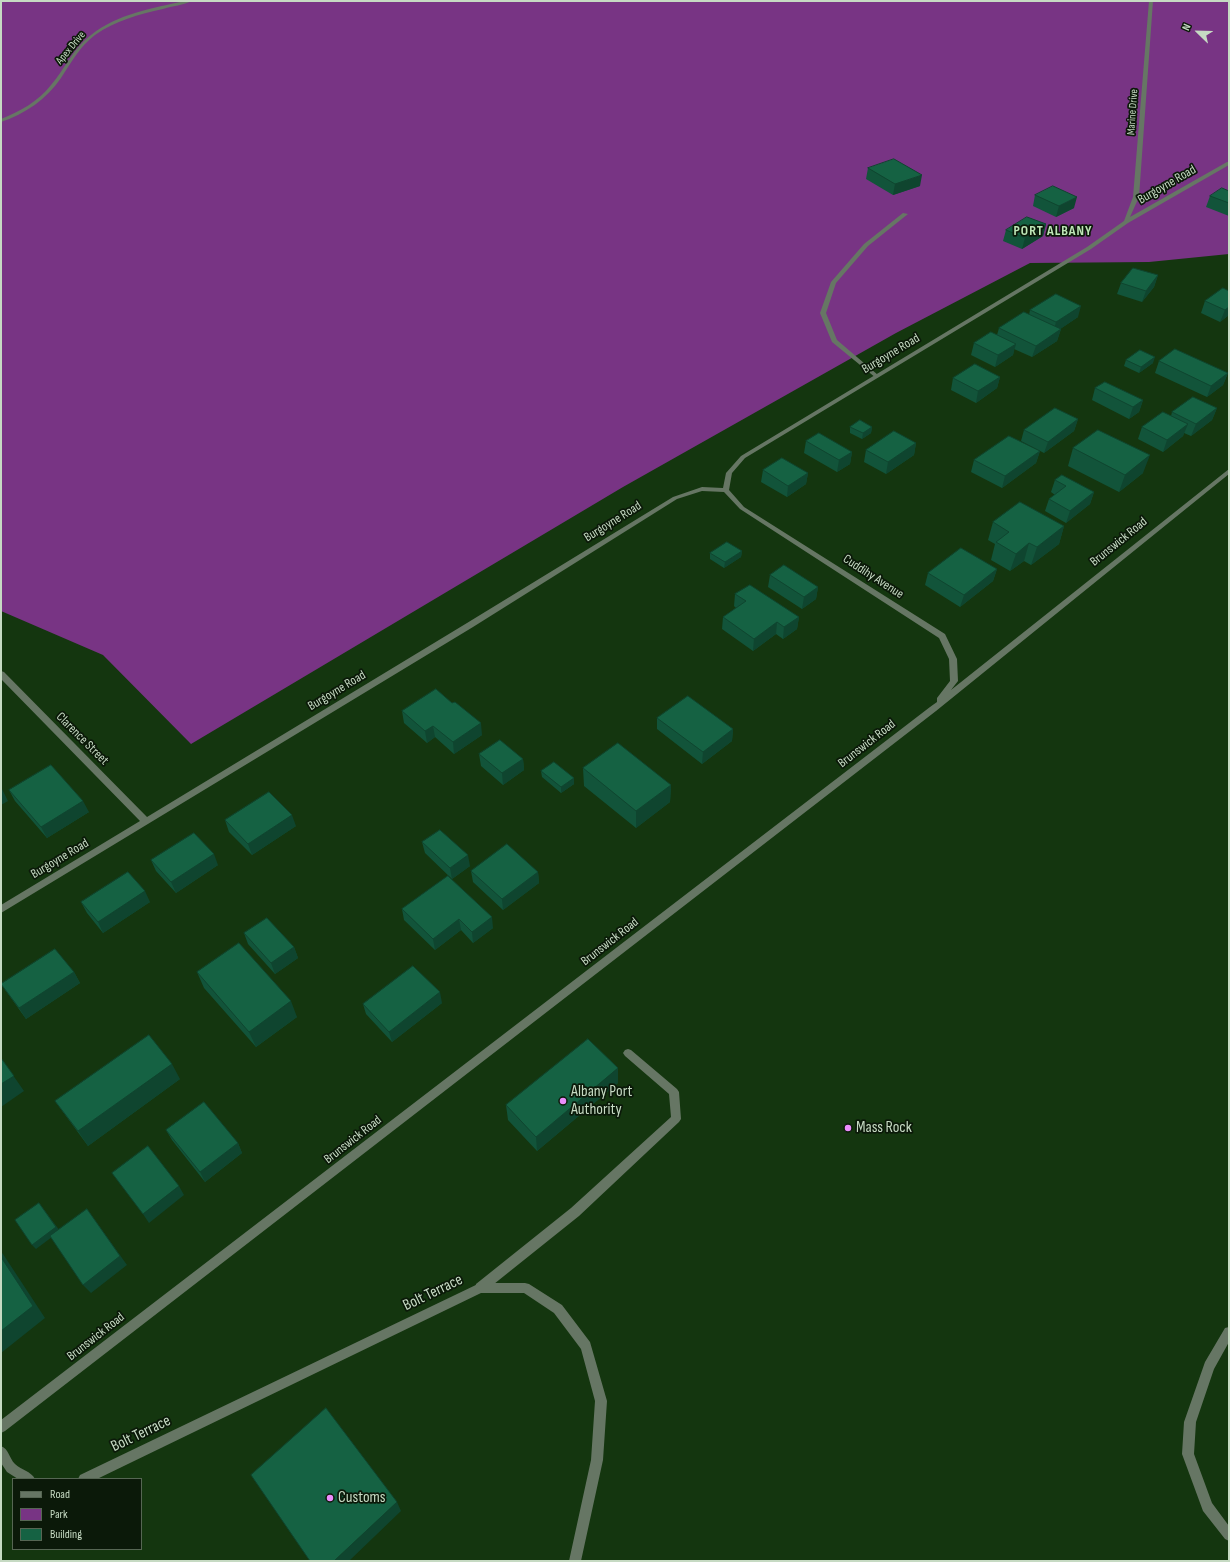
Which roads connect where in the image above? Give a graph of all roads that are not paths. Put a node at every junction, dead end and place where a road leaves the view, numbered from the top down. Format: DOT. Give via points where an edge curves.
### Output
graph roads {
  1 [pos="190,1"];
  2 [pos="1151,1"];
  3 [pos="1,121"];
  4 [pos="1229,163"];
  5 [pos="905,214"];
  6 [pos="1126,222"];
  7 [pos="876,376"];
  8 [pos="1229,471"];
  9 [pos="726,490"];
  10 [pos="1,674"];
  11 [pos="934,709"];
  12 [pos="146,822"];
  13 [pos="1,909"];
  14 [pos="628,1053"];
  15 [pos="480,1288"];
  16 [pos="1229,1332"];
  17 [pos="1,1427"];
  18 [pos="1,1452"];
  19 [pos="27,1478"];
  20 [pos="86,1478"];
  21 [pos="1229,1535"];
  22 [pos="575,1561"];
  1 -- 3 [label="street, Apex Drive" via="124,19 93,36 82,46 47,93"];
  2 -- 6 [label="street, Marine Drive" via="1136,197"];
  4 -- 6 [label="street, Burgoyne Road"];
  5 -- 7 [label="street" via="866,245 833,283 823,313 834,341"];
  6 -- 7 [label="street, Burgoyne Road" via="1090,248"];
  7 -- 9 [label="street, Burgoyne Road" via="743,457 729,473"];
  8 -- 11 [label="street, Brunswick Road"];
  9 -- 11 [label="street, Cuddihy Avenue" via="742,508 942,636 954,659 954,681"];
  9 -- 12 [label="street, Burgoyne Road" via="702,489 674,498"];
  10 -- 12 [label="street, Clarence Street"];
  11 -- 17 [label="street, Brunswick Road"];
  12 -- 13 [label="street, Burgoyne Road"];
  14 -- 15 [label="street" via="674,1092 676,1119 575,1212"];
  15 -- 20 [label="street, Bolt Terrace"];
  15 -- 22 [label="street, Bolt Terrace" via="525,1288 558,1309 586,1346 601,1401 597,1460"];
  16 -- 21 [label="street" via="1210,1366 1190,1422 1188,1454 1207,1507"];
  18 -- 19 [label="street" via="11,1468"];
}
